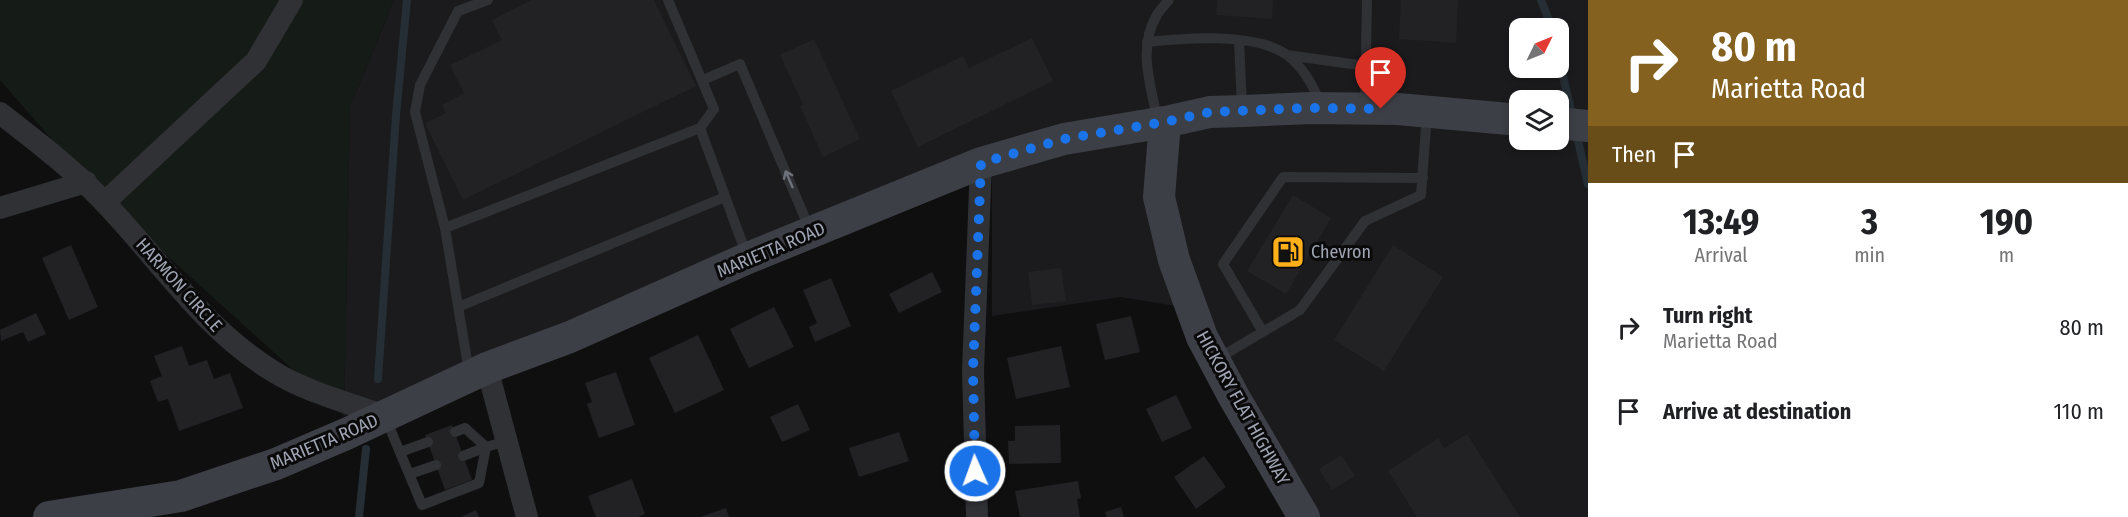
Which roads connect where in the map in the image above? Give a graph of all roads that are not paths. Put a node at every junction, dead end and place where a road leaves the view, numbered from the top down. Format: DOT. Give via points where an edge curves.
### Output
graph roads {
  1 [pos="292,0"];
  2 [pos="489,0"];
  3 [pos="668,0"];
  4 [pos="1169,0"];
  5 [pos="1367,0"];
  6 [pos="1239,40"];
  7 [pos="1147,42"];
  8 [pos="1287,55"];
  9 [pos="1366,66"];
  10 [pos="703,80"];
  11 [pos="1322,108"];
  12 [pos="1365,108"];
  13 [pos="1242,111"];
  14 [pos="1428,111"];
  15 [pos="0,113"];
  16 [pos="1509,120"];
  17 [pos="1161,122"];
  18 [pos="1569,124"];
  19 [pos="1588,126"];
  20 [pos="700,128"];
  21 [pos="981,163"];
  22 [pos="1423,178"];
  23 [pos="86,182"];
  24 [pos="725,197"];
  25 [pos="105,202"];
  26 [pos="0,208"];
  27 [pos="445,228"];
  28 [pos="811,233"];
  29 [pos="748,258"];
  30 [pos="458,307"];
  31 [pos="1263,332"];
  32 [pos="1215,360"];
  33 [pos="478,372"];
  34 [pos="385,416"];
  35 [pos="455,432"];
  36 [pos="428,442"];
  37 [pos="497,444"];
  38 [pos="400,452"];
  39 [pos="463,456"];
  40 [pos="436,465"];
  41 [pos="410,474"];
  42 [pos="127,512"];
  43 [pos="49,517"];
  44 [pos="526,517"];
  45 [pos="977,517"];
  46 [pos="1304,517"];
  1 -- 25 [label="street" via="256,61"];
  2 -- 27 [label="lane" via="458,12 420,85 415,112"];
  3 -- 10 [label="lane"];
  4 -- 7 [label="lane" via="1156,15"];
  5 -- 9 [label="lane"];
  6 -- 7 [label="lane"];
  6 -- 8 [label="lane"];
  6 -- 13 [label="lane"];
  7 -- 17 [label="lane" via="1147,68"];
  8 -- 9 [label="lane"];
  8 -- 11 [label="lane" via="1314,88"];
  9 -- 12 [label="lane"];
  10 -- 20 [label="lane" via="714,109"];
  28 -- 10 [label="lane, one-way" via="740,64"];
  11 -- 12 [label="street, MARIETTA ROAD"];
  11 -- 13 [label="street, MARIETTA ROAD"];
  12 -- 14 [label="street, MARIETTA ROAD"];
  13 -- 17 [label="street, MARIETTA ROAD" via="1210,112"];
  14 -- 16 [label="street, MARIETTA ROAD"];
  14 -- 22 [label="lane"];
  15 -- 23 [label="street, HARMON CIRCLE"];
  17 -- 21 [label="street, MARIETTA ROAD" via="1064,139"];
  17 -- 32 [label="street, HICKORY FLAT HIGHWAY" via="1159,197 1174,260 1202,337"];
  18 -- 19 [label="street"];
  20 -- 24 [label="lane"];
  20 -- 27 [label="lane"];
  21 -- 28 [label="street, MARIETTA ROAD"];
  21 -- 45 [label="street" via="973,371"];
  22 -- 31 [label="lane" via="1421,195 1365,221 1300,310"];
  22 -- 31 [label="lane" via="1282,177 1223,264"];
  23 -- 25 [label="street, HARMON CIRCLE"];
  23 -- 26 [label="street"];
  24 -- 29 [label="lane"];
  24 -- 30 [label="lane"];
  25 -- 34 [label="street, HARMON CIRCLE" via="210,323 244,352 298,385"];
  27 -- 30 [label="lane"];
  28 -- 29 [label="street, MARIETTA ROAD"];
  29 -- 33 [label="street, MARIETTA ROAD" via="570,337"];
  30 -- 33 [label="lane"];
  31 -- 32 [label="lane"];
  32 -- 46 [label="street, HICKORY FLAT HIGHWAY"];
  33 -- 34 [label="street, MARIETTA ROAD"];
  33 -- 37 [label="street"];
  34 -- 38 [label="lane"];
  34 -- 42 [label="street, MARIETTA ROAD" via="265,467"];
  35 -- 37 [label="lane" via="465,428"];
  36 -- 38 [label="lane"];
  37 -- 39 [label="lane"];
  37 -- 41 [label="lane" via="479,483 422,505"];
  37 -- 44 [label="street"];
  38 -- 41 [label="lane"];
  40 -- 41 [label="lane"];
  42 -- 43 [label="street, MARIETTA ROAD"];
}
